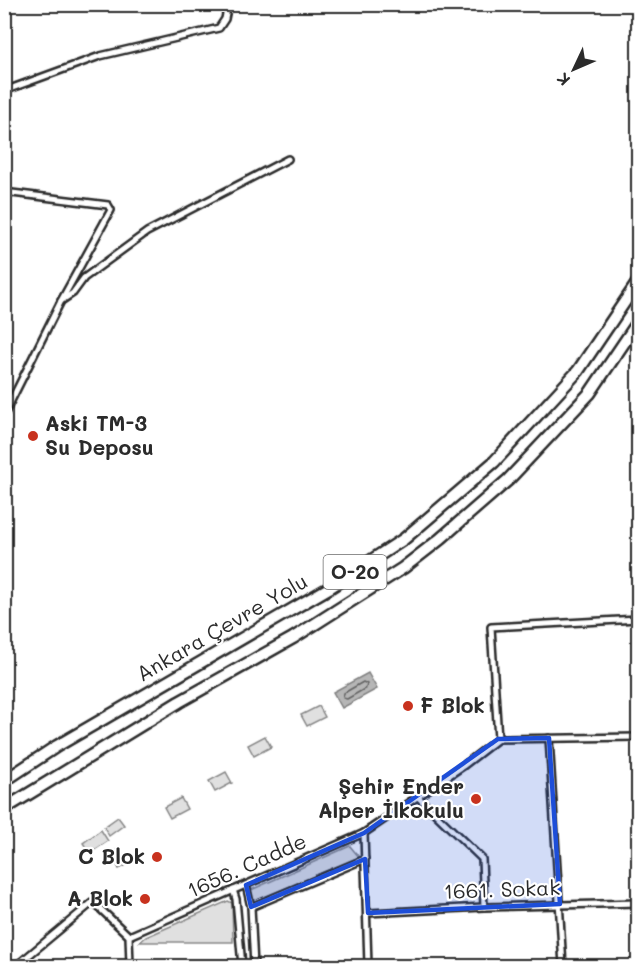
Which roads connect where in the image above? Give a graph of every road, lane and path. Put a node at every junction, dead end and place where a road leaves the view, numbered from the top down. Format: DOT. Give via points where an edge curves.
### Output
graph roads {
  1 [pos="228,4"];
  2 [pos="4,91"];
  3 [pos="288,159"];
  4 [pos="4,192"];
  5 [pos="639,282"];
  6 [pos="61,301"];
  7 [pos="639,322"];
  8 [pos="4,415"];
  9 [pos="639,620"];
  10 [pos="639,737"];
  11 [pos="549,738"];
  12 [pos="498,739"];
  13 [pos="57,746"];
  14 [pos="4,772"];
  15 [pos="4,781"];
  16 [pos="41,784"];
  17 [pos="418,797"];
  18 [pos="4,809"];
  19 [pos="4,816"];
  20 [pos="364,833"];
  21 [pos="365,859"];
  22 [pos="246,885"];
  23 [pos="233,890"];
  24 [pos="639,903"];
  25 [pos="560,904"];
  26 [pos="250,907"];
  27 [pos="484,907"];
  28 [pos="368,914"];
  29 [pos="129,936"];
  30 [pos="16,966"];
  31 [pos="130,966"];
  32 [pos="242,966"];
  33 [pos="254,966"];
  34 [pos="368,966"];
  35 [pos="563,966"];
  1 -- 2 [label="street" via="219,28 100,56"];
  3 -- 6 [label="street" via="147,232 84,278 74,293"];
  4 -- 6 [label="street" via="108,206 111,210"];
  5 -- 13 [label="highway, Ankara Çevre Yolu / O-20" via="578,371 472,483 404,539 329,588"];
  6 -- 8 [label="street"];
  7 -- 16 [label="highway, Ankara Çevre Yolu / O-20" via="590,393 508,480 432,546 293,638"];
  9 -- 12 [label="street" via="490,627"];
  10 -- 11 [label="street"];
  11 -- 12 [label="street"];
  11 -- 25 [label="street"];
  12 -- 17 [label="street, 1656. Cadde"];
  13 -- 14 [label="highway"];
  13 -- 15 [label="highway, Ankara Çevre Yolu / O-20"];
  16 -- 18 [label="highway, Ankara Çevre Yolu / O-20"];
  16 -- 19 [label="highway"];
  17 -- 20 [label="street, 1656. Cadde"];
  17 -- 27 [label="street" via="482,859"];
  20 -- 21 [label="street"];
  20 -- 22 [label="street, 1656. Cadde"];
  21 -- 26 [label="street"];
  21 -- 28 [label="street"];
  22 -- 23 [label="street, 1656. Cadde"];
  22 -- 26 [label="street"];
  23 -- 29 [label="street, 1656. Cadde"];
  23 -- 32 [label="street"];
  24 -- 25 [label="street, 1661. Sokak"];
  25 -- 27 [label="street, 1661. Sokak"];
  25 -- 35 [label="street"];
  26 -- 33 [label="street"];
  27 -- 28 [label="street, 1661. Sokak"];
  28 -- 34 [label="street"];
  29 -- 30 [label="street" via="93,902"];
  29 -- 31 [label="street"];
}
